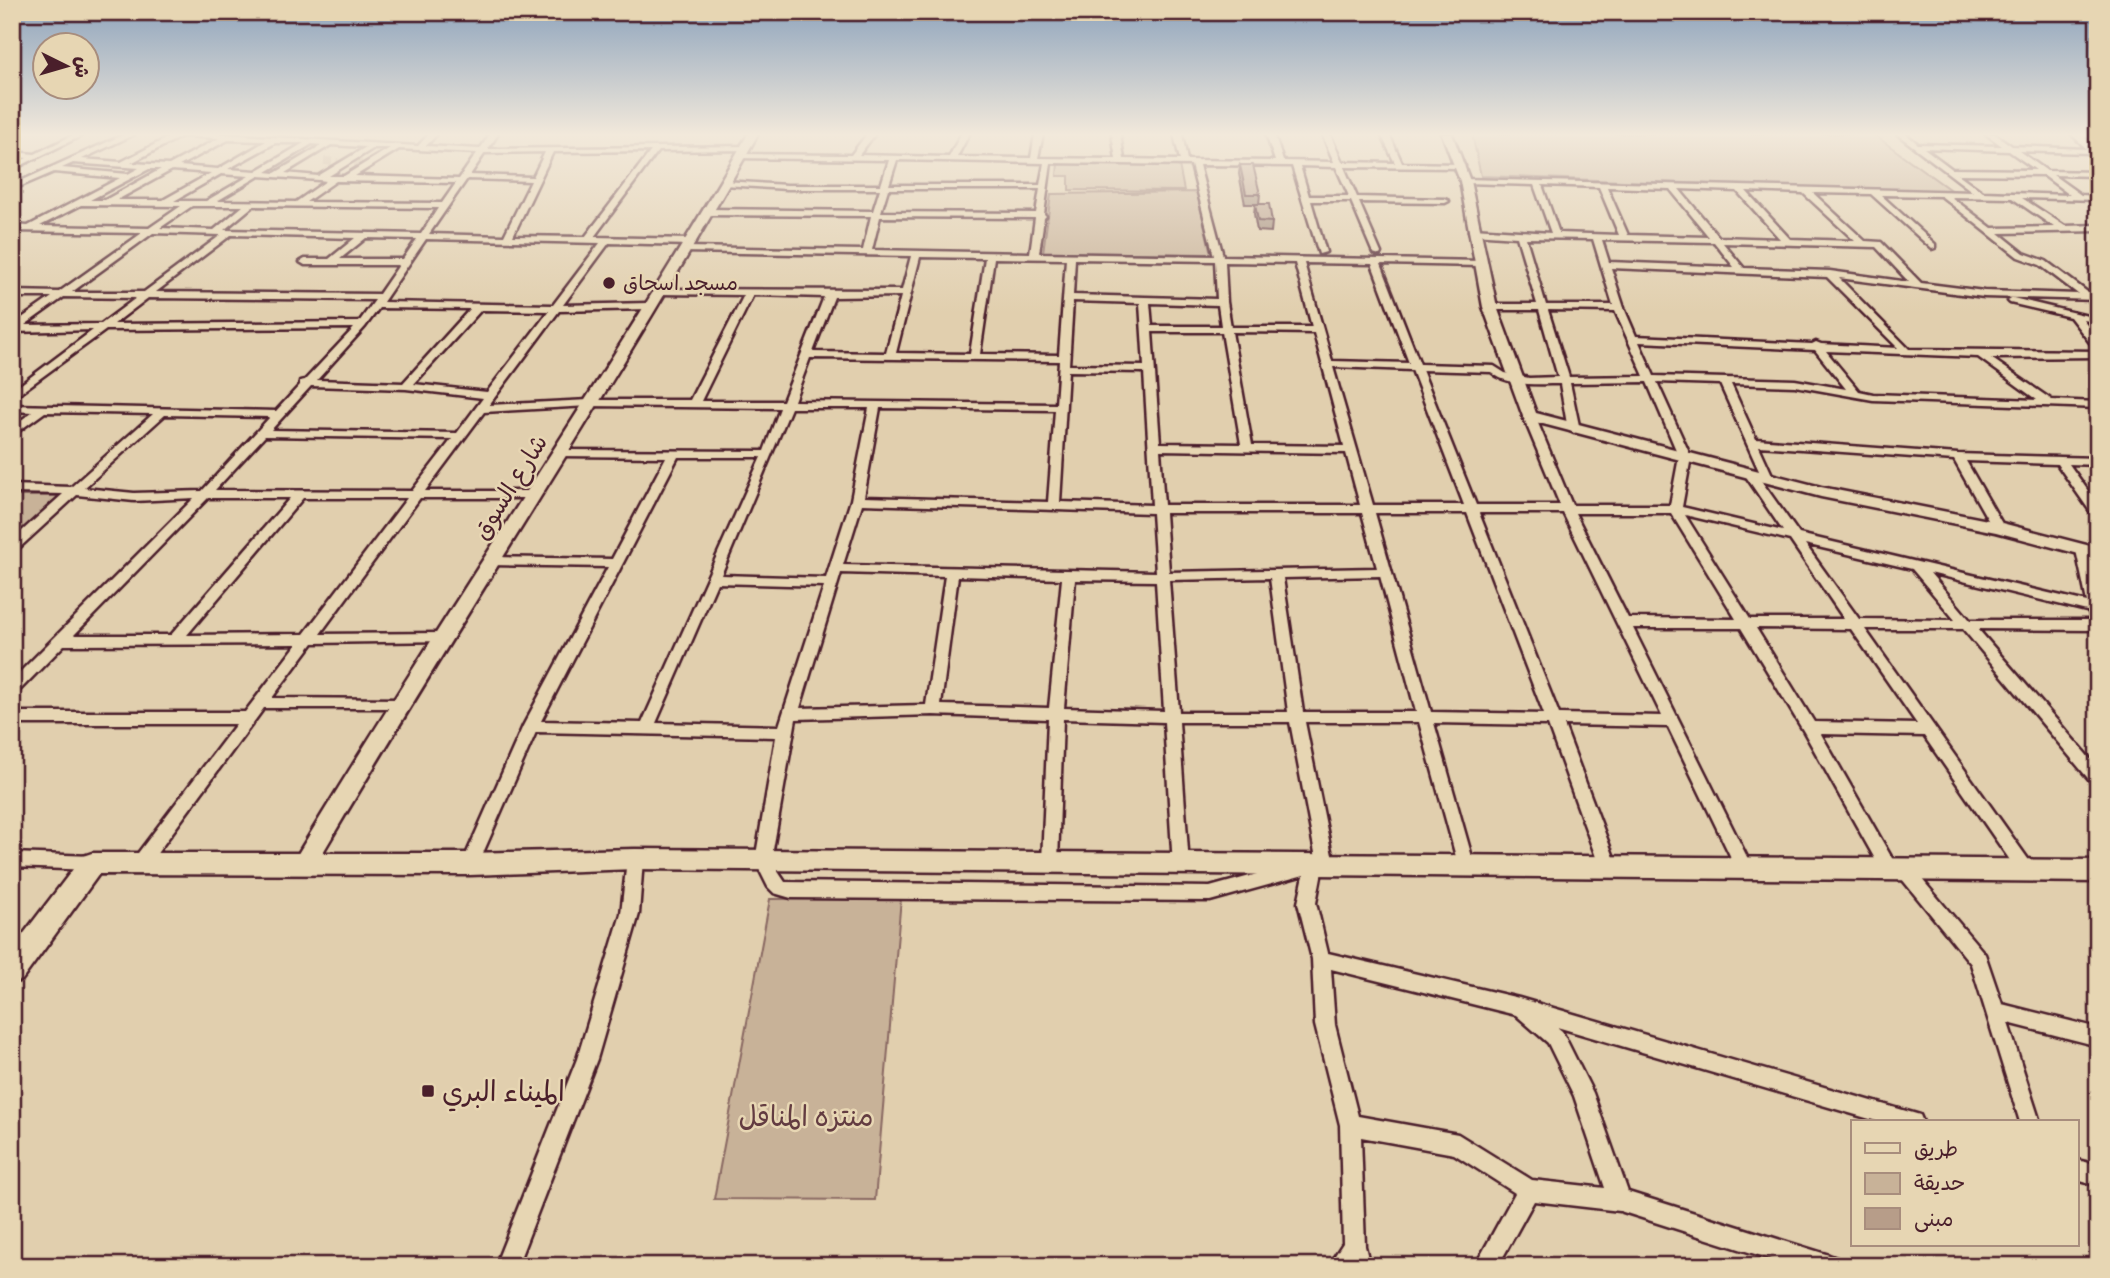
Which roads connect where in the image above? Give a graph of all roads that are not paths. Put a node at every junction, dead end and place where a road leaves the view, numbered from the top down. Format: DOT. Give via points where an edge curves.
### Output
graph roads {
  1 [pos="94,194"];
  2 [pos="121,194"];
  3 [pos="179,194"];
  4 [pos="224,194"];
  5 [pos="313,194"];
  6 [pos="453,194"];
  7 [pos="530,194"];
  8 [pos="622,194"];
  9 [pos="718,194"];
  10 [pos="882,194"];
  11 [pos="1044,194"];
  12 [pos="1199,194"];
  13 [pos="1306,194"];
  14 [pos="1352,194"];
  15 [pos="1467,194"];
  16 [pos="1541,194"];
  17 [pos="1606,194"];
  18 [pos="1679,194"];
  19 [pos="1744,194"];
  20 [pos="1809,194"];
  21 [pos="1875,194"];
  22 [pos="1930,194"];
  23 [pos="1943,194"];
  24 [pos="1980,194"];
  25 [pos="2074,194"];
  26 [pos="1307,198"];
  27 [pos="2016,198"];
  28 [pos="2080,198"];
  29 [pos="2098,198"];
  30 [pos="1354,199"];
  31 [pos="1445,201"];
  32 [pos="78,202"];
  33 [pos="106,202"];
  34 [pos="164,202"];
  35 [pos="190,203"];
  36 [pos="207,204"];
  37 [pos="251,204"];
  38 [pos="2098,204"];
  39 [pos="297,205"];
  40 [pos="444,206"];
  41 [pos="708,212"];
  42 [pos="876,214"];
  43 [pos="1042,216"];
  44 [pos="12,228"];
  45 [pos="29,228"];
  46 [pos="2098,228"];
  47 [pos="2063,229"];
  48 [pos="152,230"];
  49 [pos="1473,231"];
  50 [pos="1988,231"];
  51 [pos="216,232"];
  52 [pos="230,232"];
  53 [pos="365,234"];
  54 [pos="424,235"];
  55 [pos="1521,235"];
  56 [pos="1556,236"];
  57 [pos="508,237"];
  58 [pos="1597,237"];
  59 [pos="1625,238"];
  60 [pos="588,239"];
  61 [pos="607,240"];
  62 [pos="1717,240"];
  63 [pos="1788,242"];
  64 [pos="1861,243"];
  65 [pos="689,246"];
  66 [pos="1932,246"];
  67 [pos="1322,253"];
  68 [pos="867,254"];
  69 [pos="916,255"];
  70 [pos="990,256"];
  71 [pos="1034,256"];
  72 [pos="1071,257"];
  73 [pos="1376,258"];
  74 [pos="1220,261"];
  75 [pos="305,262"];
  76 [pos="331,262"];
  77 [pos="405,262"];
  78 [pos="1299,262"];
  79 [pos="1480,263"];
  80 [pos="1606,265"];
  81 [pos="1741,270"];
  82 [pos="1830,274"];
  83 [pos="1919,286"];
  84 [pos="660,291"];
  85 [pos="906,293"];
  86 [pos="1984,293"];
  87 [pos="12,294"];
  88 [pos="60,294"];
  89 [pos="749,294"];
  90 [pos="830,294"];
  91 [pos="146,295"];
  92 [pos="2092,297"];
  93 [pos="1067,298"];
  94 [pos="1146,300"];
  95 [pos="379,301"];
  96 [pos="1222,302"];
  97 [pos="648,306"];
  98 [pos="478,307"];
  99 [pos="1490,307"];
  100 [pos="1543,307"];
  101 [pos="556,308"];
  102 [pos="1619,309"];
  103 [pos="2073,316"];
  104 [pos="2095,321"];
  105 [pos="362,325"];
  106 [pos="101,328"];
  107 [pos="13,329"];
  108 [pos="1147,329"];
  109 [pos="1226,330"];
  110 [pos="1318,330"];
  111 [pos="1633,339"];
  112 [pos="1816,345"];
  113 [pos="2098,346"];
  114 [pos="1905,350"];
  115 [pos="2098,354"];
  116 [pos="806,355"];
  117 [pos="1981,355"];
  118 [pos="890,357"];
  119 [pos="974,358"];
  120 [pos="1064,363"];
  121 [pos="1328,364"];
  122 [pos="1415,366"];
  123 [pos="1149,369"];
  124 [pos="1513,378"];
  125 [pos="1650,379"];
  126 [pos="1724,381"];
  127 [pos="304,383"];
  128 [pos="1565,383"];
  129 [pos="406,386"];
  130 [pos="1855,393"];
  131 [pos="12,396"];
  132 [pos="490,396"];
  133 [pos="589,403"];
  134 [pos="694,403"];
  135 [pos="2050,403"];
  136 [pos="788,404"];
  137 [pos="875,405"];
  138 [pos="2098,405"];
  139 [pos="1060,407"];
  140 [pos="12,408"];
  141 [pos="480,409"];
  142 [pos="42,410"];
  143 [pos="162,412"];
  144 [pos="279,414"];
  145 [pos="1529,416"];
  146 [pos="1574,430"];
  147 [pos="12,433"];
  148 [pos="261,433"];
  149 [pos="461,436"];
  150 [pos="1752,442"];
  151 [pos="1154,446"];
  152 [pos="1247,448"];
  153 [pos="1350,450"];
  154 [pos="561,453"];
  155 [pos="674,454"];
  156 [pos="768,454"];
  157 [pos="1685,457"];
  158 [pos="1958,457"];
  159 [pos="2062,463"];
  160 [pos="2098,463"];
  161 [pos="1751,475"];
  162 [pos="1769,479"];
  163 [pos="12,489"];
  164 [pos="74,491"];
  165 [pos="205,494"];
  166 [pos="300,494"];
  167 [pos="417,494"];
  168 [pos="533,495"];
  169 [pos="858,500"];
  170 [pos="1054,507"];
  171 [pos="1158,509"];
  172 [pos="1469,509"];
  173 [pos="1675,509"];
  174 [pos="1367,510"];
  175 [pos="1567,510"];
  176 [pos="2098,514"];
  177 [pos="1998,527"];
  178 [pos="1794,536"];
  179 [pos="12,547"];
  180 [pos="2082,550"];
  181 [pos="2098,554"];
  182 [pos="492,561"];
  183 [pos="615,564"];
  184 [pos="1915,564"];
  185 [pos="952,570"];
  186 [pos="1386,572"];
  187 [pos="1163,575"];
  188 [pos="1276,575"];
  189 [pos="834,576"];
  190 [pos="1069,576"];
  191 [pos="715,579"];
  192 [pos="2097,616"];
  193 [pos="1625,623"];
  194 [pos="1746,625"];
  195 [pos="1966,625"];
  196 [pos="1856,626"];
  197 [pos="177,637"];
  198 [pos="310,638"];
  199 [pos="443,638"];
  200 [pos="59,640"];
  201 [pos="12,689"];
  202 [pos="261,702"];
  203 [pos="399,704"];
  204 [pos="933,710"];
  205 [pos="792,714"];
  206 [pos="1056,714"];
  207 [pos="1171,717"];
  208 [pos="1296,717"];
  209 [pos="1427,717"];
  210 [pos="12,718"];
  211 [pos="250,718"];
  212 [pos="1556,720"];
  213 [pos="1673,722"];
  214 [pos="531,726"];
  215 [pos="1810,728"];
  216 [pos="646,730"];
  217 [pos="1928,730"];
  218 [pos="785,732"];
  219 [pos="2098,779"];
  220 [pos="635,859"];
  221 [pos="12,860"];
  222 [pos="763,860"];
  223 [pos="141,862"];
  224 [pos="1050,862"];
  225 [pos="92,863"];
  226 [pos="304,864"];
  227 [pos="470,864"];
  228 [pos="1466,864"];
  229 [pos="1320,865"];
  230 [pos="1181,866"];
  231 [pos="1744,867"];
  232 [pos="1609,868"];
  233 [pos="1897,870"];
  234 [pos="2027,871"];
  235 [pos="2098,871"];
  236 [pos="1321,959"];
  237 [pos="12,971"];
  238 [pos="1519,1007"];
  239 [pos="1995,1011"];
  240 [pos="2098,1037"];
  241 [pos="1906,1120"];
  242 [pos="2029,1120"];
  243 [pos="1350,1125"];
  244 [pos="2078,1170"];
  245 [pos="2098,1176"];
  246 [pos="1529,1190"];
  247 [pos="1620,1200"];
  248 [pos="1356,1256"];
  249 [pos="1831,1265"];
  250 [pos="506,1266"];
  251 [pos="1339,1266"];
  252 [pos="1486,1266"];
  1 -- 32 [label="street"];
  2 -- 33 [label="street"];
  3 -- 34 [label="street"];
  4 -- 36 [label="street"];
  5 -- 39 [label="street"];
  6 -- 40 [label="street"];
  7 -- 57 [label="street"];
  8 -- 60 [label="street"];
  9 -- 41 [label="street, شارع السوق"];
  10 -- 42 [label="street"];
  11 -- 43 [label="street"];
  12 -- 74 [label="street"];
  13 -- 26 [label="street"];
  14 -- 30 [label="street"];
  15 -- 49 [label="street"];
  16 -- 56 [label="street"];
  17 -- 59 [label="street"];
  18 -- 62 [label="street"];
  19 -- 63 [label="street"];
  20 -- 64 [label="street"];
  21 -- 66 [label="street"];
  22 -- 23 [label="street"];
  23 -- 24 [label="street"];
  23 -- 50 [label="street"];
  24 -- 27 [label="street"];
  25 -- 28 [label="street"];
  26 -- 30 [label="street"];
  26 -- 67 [label="street"];
  27 -- 28 [label="street"];
  27 -- 47 [label="street"];
  28 -- 29 [label="street"];
  28 -- 38 [label="street"];
  30 -- 31 [label="street"];
  30 -- 73 [label="street"];
  32 -- 33 [label="street"];
  32 -- 45 [label="street"];
  33 -- 34 [label="street"];
  34 -- 35 [label="street"];
  35 -- 36 [label="street"];
  35 -- 48 [label="street"];
  36 -- 37 [label="street"];
  37 -- 39 [label="street"];
  37 -- 51 [label="street"];
  39 -- 40 [label="street"];
  40 -- 54 [label="street"];
  41 -- 42 [label="street"];
  41 -- 65 [label="street, شارع السوق"];
  42 -- 43 [label="street"];
  42 -- 68 [label="street"];
  43 -- 71 [label="street"];
  44 -- 45 [label="street"];
  45 -- 48 [label="street"];
  46 -- 47 [label="street"];
  47 -- 50 [label="street"];
  48 -- 51 [label="street"];
  48 -- 88 [label="street"];
  49 -- 55 [label="street"];
  49 -- 79 [label="street"];
  50 -- 92 [label="street"];
  51 -- 52 [label="street"];
  52 -- 53 [label="street"];
  52 -- 91 [label="street"];
  53 -- 54 [label="street"];
  53 -- 76 [label="street"];
  54 -- 57 [label="street"];
  54 -- 77 [label="street"];
  55 -- 56 [label="street"];
  55 -- 100 [label="street"];
  56 -- 58 [label="street"];
  57 -- 60 [label="street"];
  58 -- 59 [label="street"];
  58 -- 80 [label="street"];
  59 -- 62 [label="street"];
  60 -- 61 [label="street"];
  61 -- 65 [label="street"];
  61 -- 101 [label="street"];
  62 -- 63 [label="street"];
  62 -- 81 [label="street"];
  63 -- 64 [label="street"];
  64 -- 83 [label="street" via="1878,244"];
  65 -- 68 [label="street"];
  65 -- 84 [label="street, شارع السوق"];
  68 -- 69 [label="street"];
  69 -- 70 [label="street"];
  69 -- 85 [label="street"];
  70 -- 71 [label="street"];
  70 -- 119 [label="street"];
  71 -- 72 [label="street"];
  72 -- 74 [label="street"];
  72 -- 93 [label="street"];
  73 -- 78 [label="street"];
  73 -- 79 [label="street"];
  73 -- 122 [label="street"];
  74 -- 78 [label="street"];
  74 -- 96 [label="street"];
  75 -- 76 [label="street"];
  76 -- 77 [label="street"];
  77 -- 95 [label="street"];
  78 -- 110 [label="street"];
  79 -- 99 [label="street"];
  80 -- 81 [label="street"];
  80 -- 102 [label="street"];
  81 -- 82 [label="street"];
  82 -- 83 [label="street"];
  82 -- 114 [label="street"];
  83 -- 86 [label="street"];
  84 -- 89 [label="street"];
  84 -- 97 [label="street, شارع السوق"];
  85 -- 90 [label="street"];
  85 -- 118 [label="street"];
  86 -- 92 [label="street"];
  86 -- 103 [label="street"];
  87 -- 88 [label="street"];
  88 -- 91 [label="street"];
  88 -- 107 [label="street"];
  89 -- 90 [label="street"];
  89 -- 134 [label="street"];
  90 -- 116 [label="street"];
  91 -- 95 [label="street"];
  91 -- 106 [label="street"];
  92 -- 104 [label="street" via="2076,300"];
  93 -- 94 [label="street"];
  93 -- 120 [label="street"];
  94 -- 96 [label="street"];
  94 -- 108 [label="street"];
  95 -- 98 [label="street"];
  95 -- 105 [label="street"];
  96 -- 109 [label="street"];
  97 -- 101 [label="street"];
  97 -- 133 [label="street, شارع السوق"];
  98 -- 101 [label="street"];
  98 -- 129 [label="street"];
  99 -- 100 [label="street"];
  99 -- 124 [label="street"];
  100 -- 102 [label="street"];
  100 -- 128 [label="street"];
  101 -- 132 [label="street"];
  102 -- 111 [label="street"];
  103 -- 104 [label="street"];
  103 -- 113 [label="street"];
  105 -- 106 [label="street"];
  105 -- 127 [label="street"];
  106 -- 107 [label="street"];
  106 -- 131 [label="street"];
  108 -- 109 [label="street"];
  108 -- 123 [label="street"];
  109 -- 110 [label="street"];
  109 -- 152 [label="street"];
  110 -- 121 [label="street"];
  111 -- 112 [label="street"];
  111 -- 125 [label="street"];
  112 -- 114 [label="street"];
  112 -- 130 [label="street"];
  114 -- 117 [label="street"];
  115 -- 117 [label="street"];
  116 -- 118 [label="street"];
  116 -- 136 [label="street"];
  117 -- 135 [label="street"];
  118 -- 119 [label="street"];
  119 -- 120 [label="street"];
  120 -- 123 [label="street"];
  120 -- 139 [label="street"];
  121 -- 122 [label="street"];
  121 -- 153 [label="street"];
  122 -- 124 [label="street" via="1494,369"];
  122 -- 172 [label="street"];
  123 -- 151 [label="street"];
  124 -- 128 [label="street"];
  124 -- 145 [label="street"];
  125 -- 126 [label="street"];
  125 -- 128 [label="street"];
  125 -- 157 [label="street"];
  126 -- 130 [label="street" via="1795,383"];
  126 -- 150 [label="street"];
  127 -- 129 [label="street"];
  127 -- 144 [label="street"];
  128 -- 146 [label="street"];
  129 -- 132 [label="street"];
  130 -- 135 [label="street"];
  132 -- 141 [label="street"];
  133 -- 134 [label="street"];
  133 -- 141 [label="street"];
  133 -- 154 [label="street, شارع السوق"];
  134 -- 136 [label="street"];
  135 -- 138 [label="street"];
  136 -- 137 [label="street"];
  136 -- 156 [label="street"];
  137 -- 139 [label="street"];
  137 -- 169 [label="street"];
  139 -- 170 [label="street"];
  140 -- 142 [label="street"];
  141 -- 149 [label="street"];
  142 -- 143 [label="street"];
  142 -- 147 [label="street"];
  143 -- 144 [label="street"];
  143 -- 164 [label="street"];
  144 -- 148 [label="street"];
  145 -- 146 [label="street"];
  145 -- 175 [label="street"];
  146 -- 157 [label="street"];
  148 -- 149 [label="street"];
  148 -- 165 [label="street"];
  149 -- 167 [label="street"];
  150 -- 158 [label="street"];
  150 -- 162 [label="street"];
  151 -- 152 [label="street"];
  151 -- 171 [label="street"];
  152 -- 153 [label="street"];
  153 -- 174 [label="street"];
  154 -- 155 [label="street"];
  154 -- 168 [label="street, شارع السوق"];
  155 -- 156 [label="street"];
  155 -- 183 [label="street"];
  156 -- 191 [label="street"];
  157 -- 161 [label="street"];
  157 -- 173 [label="street"];
  158 -- 159 [label="street"];
  158 -- 177 [label="street"];
  159 -- 160 [label="street"];
  159 -- 176 [label="street"];
  161 -- 162 [label="street"];
  161 -- 178 [label="street"];
  162 -- 177 [label="street"];
  163 -- 164 [label="street"];
  164 -- 165 [label="street" via="134,497"];
  164 -- 179 [label="street"];
  165 -- 166 [label="street"];
  165 -- 200 [label="street"];
  166 -- 167 [label="street"];
  166 -- 197 [label="street"];
  167 -- 168 [label="street"];
  167 -- 198 [label="street"];
  168 -- 182 [label="street, شارع السوق"];
  169 -- 170 [label="street"];
  169 -- 189 [label="street"];
  170 -- 171 [label="street"];
  171 -- 174 [label="street"];
  171 -- 187 [label="street"];
  172 -- 174 [label="street"];
  172 -- 175 [label="street"];
  172 -- 212 [label="street"];
  173 -- 175 [label="street"];
  173 -- 178 [label="street"];
  173 -- 194 [label="street"];
  174 -- 186 [label="street"];
  175 -- 193 [label="street"];
  177 -- 180 [label="street"];
  178 -- 184 [label="street"];
  178 -- 196 [label="street"];
  180 -- 181 [label="street"];
  180 -- 192 [label="street"];
  182 -- 183 [label="street"];
  182 -- 199 [label="street, شارع السوق"];
  183 -- 214 [label="street"];
  184 -- 192 [label="street"];
  184 -- 195 [label="street"];
  185 -- 189 [label="street"];
  185 -- 190 [label="street"];
  185 -- 204 [label="street"];
  186 -- 188 [label="street"];
  186 -- 209 [label="street"];
  187 -- 188 [label="street"];
  187 -- 190 [label="street"];
  187 -- 207 [label="street"];
  188 -- 208 [label="street"];
  189 -- 191 [label="street"];
  189 -- 205 [label="street"];
  190 -- 206 [label="street"];
  191 -- 216 [label="street"];
  192 -- 195 [label="street"];
  193 -- 194 [label="street"];
  193 -- 213 [label="street"];
  194 -- 196 [label="street"];
  194 -- 215 [label="street"];
  195 -- 196 [label="street"];
  195 -- 219 [label="street"];
  196 -- 217 [label="street"];
  197 -- 198 [label="street"];
  197 -- 200 [label="street"];
  198 -- 199 [label="street"];
  198 -- 202 [label="street"];
  199 -- 203 [label="street, شارع السوق"];
  200 -- 201 [label="street"];
  202 -- 203 [label="street"];
  202 -- 211 [label="street"];
  203 -- 226 [label="street, شارع السوق"];
  204 -- 205 [label="street"];
  204 -- 206 [label="street"];
  205 -- 218 [label="street"];
  206 -- 207 [label="street"];
  206 -- 224 [label="street"];
  207 -- 208 [label="street"];
  207 -- 230 [label="street"];
  208 -- 209 [label="street"];
  208 -- 229 [label="street"];
  209 -- 212 [label="street"];
  209 -- 228 [label="street"];
  210 -- 211 [label="street"];
  211 -- 223 [label="street"];
  212 -- 213 [label="street"];
  212 -- 232 [label="street"];
  213 -- 231 [label="street"];
  214 -- 216 [label="street"];
  214 -- 227 [label="street"];
  215 -- 217 [label="street"];
  215 -- 233 [label="street"];
  216 -- 218 [label="street"];
  217 -- 234 [label="street"];
  218 -- 222 [label="street"];
  220 -- 222 [label="main road"];
  220 -- 227 [label="main road"];
  220 -- 250 [label="street" via="630,914 587,1059"];
  221 -- 225 [label="street"];
  222 -- 224 [label="main road"];
  222 -- 229 [label="street" via="780,888 791,891 1210,894"];
  223 -- 225 [label="main road"];
  223 -- 226 [label="main road"];
  224 -- 230 [label="main road"];
  225 -- 237 [label="main road"];
  226 -- 227 [label="main road"];
  228 -- 229 [label="main road"];
  228 -- 232 [label="main road"];
  229 -- 230 [label="main road"];
  229 -- 236 [label="street" via="1307,903"];
  231 -- 232 [label="main road"];
  231 -- 233 [label="main road"];
  233 -- 234 [label="main road"];
  233 -- 239 [label="street" via="1979,960"];
  234 -- 235 [label="main road"];
  236 -- 238 [label="street"];
  236 -- 243 [label="street" via="1325,1025"];
  238 -- 241 [label="street"];
  238 -- 247 [label="street" via="1555,1037 1583,1093"];
  239 -- 240 [label="street"];
  239 -- 242 [label="street"];
  243 -- 246 [label="street" via="1458,1144"];
  243 -- 248 [label="street"];
  244 -- 245 [label="street"];
  246 -- 247 [label="street"];
  246 -- 252 [label="street"];
  247 -- 249 [label="street"];
  248 -- 251 [label="street"];
}
